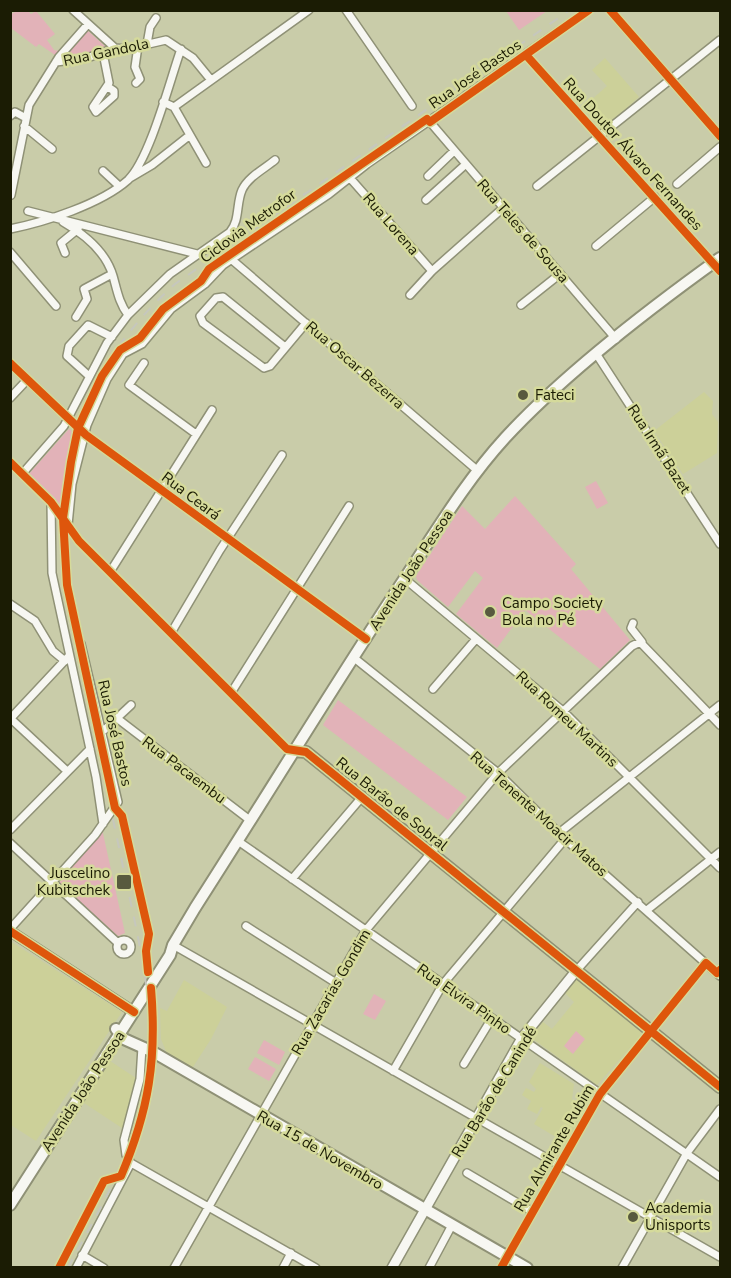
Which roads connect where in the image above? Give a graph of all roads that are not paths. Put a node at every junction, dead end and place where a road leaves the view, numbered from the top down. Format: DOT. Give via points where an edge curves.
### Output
graph roads {
  1 [pos="73,10"];
  2 [pos="294,10"];
  3 [pos="309,10"];
  4 [pos="346,10"];
  5 [pos="589,10"];
  6 [pos="610,10"];
  7 [pos="302,15"];
  8 [pos="156,18"];
  9 [pos="88,24"];
  10 [pos="720,40"];
  11 [pos="147,44"];
  12 [pos="138,46"];
  13 [pos="115,48"];
  14 [pos="181,49"];
  15 [pos="103,53"];
  16 [pos="526,55"];
  17 [pos="56,62"];
  18 [pos="671,79"];
  19 [pos="211,80"];
  20 [pos="136,83"];
  21 [pos="163,102"];
  22 [pos="412,106"];
  23 [pos="174,107"];
  24 [pos="96,112"];
  25 [pos="10,116"];
  26 [pos="25,122"];
  27 [pos="430,122"];
  28 [pos="190,135"];
  29 [pos="599,135"];
  30 [pos="720,136"];
  31 [pos="10,147"];
  32 [pos="720,147"];
  33 [pos="52,149"];
  34 [pos="18,150"];
  35 [pos="454,151"];
  36 [pos="275,160"];
  37 [pos="206,163"];
  38 [pos="466,164"];
  39 [pos="103,171"];
  40 [pos="428,176"];
  41 [pos="350,178"];
  42 [pos="128,180"];
  43 [pos="677,184"];
  44 [pos="118,185"];
  45 [pos="537,186"];
  46 [pos="11,195"];
  47 [pos="655,197"];
  48 [pos="426,200"];
  49 [pos="503,208"];
  50 [pos="28,211"];
  51 [pos="55,217"];
  52 [pos="10,229"];
  53 [pos="78,229"];
  54 [pos="596,246"];
  55 [pos="10,252"];
  56 [pos="65,253"];
  57 [pos="197,254"];
  58 [pos="231,259"];
  59 [pos="718,264"];
  60 [pos="432,271"];
  61 [pos="112,274"];
  62 [pos="560,274"];
  63 [pos="410,295"];
  64 [pos="521,305"];
  65 [pos="56,306"];
  66 [pos="128,315"];
  67 [pos="76,317"];
  68 [pos="306,323"];
  69 [pos="112,337"];
  70 [pos="616,339"];
  71 [pos="285,347"];
  72 [pos="597,355"];
  73 [pos="10,363"];
  74 [pos="144,363"];
  75 [pos="89,376"];
  76 [pos="27,380"];
  77 [pos="10,398"];
  78 [pos="212,410"];
  79 [pos="69,418"];
  80 [pos="196,434"];
  81 [pos="86,435"];
  82 [pos="282,455"];
  83 [pos="10,462"];
  84 [pos="478,471"];
  85 [pos="22,474"];
  86 [pos="160,490"];
  87 [pos="51,502"];
  88 [pos="350,506"];
  89 [pos="68,525"];
  90 [pos="228,540"];
  91 [pos="720,544"];
  92 [pos="110,572"];
  93 [pos="405,579"];
  94 [pos="296,589"];
  95 [pos="11,606"];
  96 [pos="633,623"];
  97 [pos="171,633"];
  98 [pos="366,639"];
  99 [pos="476,639"];
  100 [pos="642,642"];
  101 [pos="81,644"];
  102 [pos="354,657"];
  103 [pos="67,659"];
  104 [pos="433,689"];
  105 [pos="231,693"];
  106 [pos="131,705"];
  107 [pos="720,705"];
  108 [pos="564,712"];
  109 [pos="709,714"];
  110 [pos="11,718"];
  111 [pos="118,719"];
  112 [pos="720,725"];
  113 [pos="101,733"];
  114 [pos="90,748"];
  115 [pos="296,751"];
  116 [pos="67,771"];
  117 [pos="498,773"];
  118 [pos="630,778"];
  119 [pos="362,797"];
  120 [pos="251,821"];
  121 [pos="103,824"];
  122 [pos="10,830"];
  123 [pos="562,836"];
  124 [pos="238,841"];
  125 [pos="10,843"];
  126 [pos="429,851"];
  127 [pos="720,852"];
  128 [pos="712,858"];
  129 [pos="720,868"];
  130 [pos="292,879"];
  131 [pos="52,884"];
  132 [pos="638,902"];
  133 [pos="647,910"];
  134 [pos="503,911"];
  135 [pos="246,926"];
  136 [pos="10,930"];
  137 [pos="366,930"];
  138 [pos="118,943"];
  139 [pos="173,945"];
  140 [pos="706,963"];
  141 [pos="576,970"];
  142 [pos="719,973"];
  143 [pos="336,983"];
  144 [pos="443,984"];
  145 [pos="131,1010"];
  146 [pos="492,1018"];
  147 [pos="311,1024"];
  148 [pos="650,1030"];
  149 [pos="118,1032"];
  150 [pos="522,1038"];
  151 [pos="142,1047"];
  152 [pos="464,1064"];
  153 [pos="393,1071"];
  154 [pos="720,1088"];
  155 [pos="600,1094"];
  156 [pos="720,1109"];
  157 [pos="261,1116"];
  158 [pos="476,1119"];
  159 [pos="687,1153"];
  160 [pos="131,1163"];
  161 [pos="560,1166"];
  162 [pos="467,1173"];
  163 [pos="720,1177"];
  164 [pos="10,1195"];
  165 [pos="10,1205"];
  166 [pos="208,1207"];
  167 [pos="425,1210"];
  168 [pos="533,1212"];
  169 [pos="650,1218"];
  170 [pos="452,1225"];
  171 [pos="291,1253"];
  172 [pos="82,1255"];
  173 [pos="507,1256"];
  174 [pos="720,1257"];
  175 [pos="76,1268"];
  176 [pos="104,1268"];
  177 [pos="174,1268"];
  178 [pos="283,1268"];
  179 [pos="316,1268"];
  180 [pos="392,1268"];
  181 [pos="429,1268"];
  182 [pos="501,1268"];
  183 [pos="527,1268"];
  184 [pos="622,1268"];
  1 -- 9 [label="street"];
  2 -- 7 [label="street"];
  3 -- 7 [label="street"];
  4 -- 22 [label="street"];
  5 -- 16 [label="street, Rua José Bastos"];
  6 -- 18 [label="street"];
  7 -- 19 [label="street"];
  8 -- 11 [label="street"];
  9 -- 13 [label="street"];
  9 -- 17 [label="street, Rua Gandola"];
  10 -- 18 [label="street"];
  11 -- 12 [label="street, Rua Gandola"];
  11 -- 14 [label="street, Rua Gandola" via="166,40"];
  12 -- 13 [label="street, Rua Gandola"];
  12 -- 20 [label="street" via="135,67 140,79"];
  13 -- 15 [label="street, Rua Gandola"];
  14 -- 19 [label="street"];
  14 -- 21 [label="street"];
  15 -- 17 [label="street, Rua Gandola"];
  15 -- 24 [label="street" via="109,83 93,107"];
  16 -- 27 [label="street, Rua José Bastos"];
  16 -- 29 [label="street, Rua Doutor Álvaro Fernandes"];
  17 -- 26 [label="street, Rua Gandola" via="34,94"];
  18 -- 29 [label="street"];
  18 -- 30 [label="street"];
  19 -- 23 [label="street"];
  21 -- 23 [label="street"];
  21 -- 42 [label="street" via="144,153"];
  23 -- 28 [label="street"];
  25 -- 26 [label="street" via="15,112"];
  26 -- 33 [label="street"];
  26 -- 34 [label="street, Rua Gandola"];
  27 -- 35 [label="street, Rua Teles de Sousa"];
  27 -- 41 [label="street, Rua José Bastos"];
  28 -- 37 [label="street"];
  28 -- 42 [label="street"];
  29 -- 45 [label="street"];
  29 -- 47 [label="street, Rua Doutor Álvaro Fernandes"];
  31 -- 34 [label="street"];
  32 -- 43 [label="street"];
  34 -- 46 [label="street, Rua Gandola"];
  35 -- 38 [label="street, Rua Teles de Sousa"];
  35 -- 40 [label="street"];
  36 -- 57 [label="street" via="242,190 236,223 230,232"];
  38 -- 48 [label="street"];
  38 -- 49 [label="street, Rua Teles de Sousa"];
  39 -- 44 [label="street"];
  41 -- 58 [label="street, Rua José Bastos"];
  41 -- 60 [label="street, Rua Lorena"];
  42 -- 44 [label="street"];
  44 -- 51 [label="street" via="100,199"];
  47 -- 54 [label="street"];
  47 -- 59 [label="street, Rua Doutor Álvaro Fernandes"];
  49 -- 60 [label="street"];
  49 -- 62 [label="street, Rua Teles de Sousa"];
  50 -- 51 [label="street"];
  51 -- 52 [label="street"];
  51 -- 53 [label="street"];
  51 -- 57 [label="street"];
  53 -- 56 [label="street" via="61,243"];
  53 -- 61 [label="street"];
  55 -- 65 [label="street"];
  57 -- 66 [label="street"];
  58 -- 68 [label="street, Rua Oscar Bezerra"];
  58 -- 81 [label="street, Rua José Bastos" via="171,309 142,344 118,359"];
  59 -- 70 [label="main road, Avenida João Pessoa"];
  60 -- 63 [label="street"];
  61 -- 66 [label="street" via="120,303"];
  61 -- 67 [label="street" via="84,289 87,299"];
  62 -- 64 [label="street"];
  62 -- 70 [label="street, Rua Teles de Sousa"];
  66 -- 69 [label="street"];
  68 -- 71 [label="street"];
  68 -- 84 [label="street, Rua Oscar Bezerra"];
  69 -- 75 [label="street"];
  69 -- 75 [label="street" via="88,325 69,346 66,354"];
  70 -- 72 [label="main road, Avenida João Pessoa"];
  71 -- 71 [label="street" via="264,368 203,323 200,316 216,298 223,297"];
  72 -- 84 [label="main road, Avenida João Pessoa" via="560,384"];
  72 -- 91 [label="street, Rua Irmã Bazet"];
  73 -- 76 [label="street, Rua Ceará"];
  74 -- 80 [label="street" via="129,385"];
  75 -- 79 [label="street"];
  76 -- 77 [label="street"];
  76 -- 79 [label="street, Rua Ceará"];
  78 -- 80 [label="street"];
  79 -- 81 [label="street, Rua Ceará"];
  79 -- 85 [label="street"];
  80 -- 86 [label="street"];
  81 -- 86 [label="street, Rua Ceará"];
  81 -- 89 [label="street, Rua José Bastos" via="72,484"];
  82 -- 90 [label="street"];
  83 -- 85 [label="street, Rua Barão de Sobral"];
  84 -- 93 [label="main road, Avenida João Pessoa"];
  85 -- 87 [label="street, Rua Barão de Sobral"];
  86 -- 90 [label="street, Rua Ceará"];
  86 -- 92 [label="street"];
  87 -- 89 [label="street, Rua Barão de Sobral"];
  87 -- 103 [label="street, Rua José Bastos" via="52,573"];
  88 -- 94 [label="street"];
  89 -- 92 [label="street, Rua Barão de Sobral" via="78,541"];
  90 -- 94 [label="street, Rua Ceará"];
  90 -- 97 [label="street"];
  92 -- 97 [label="street, Rua Barão de Sobral"];
  93 -- 98 [label="main road, Avenida João Pessoa"];
  93 -- 99 [label="street, Rua Romeu Martins"];
  94 -- 98 [label="street, Rua Ceará"];
  94 -- 105 [label="street"];
  95 -- 103 [label="street" via="35,621 53,651"];
  96 -- 100 [label="street" via="631,628"];
  97 -- 105 [label="street, Rua Barão de Sobral"];
  98 -- 102 [label="main road, Avenida João Pessoa"];
  99 -- 104 [label="street"];
  99 -- 108 [label="street, Rua Romeu Martins"];
  100 -- 108 [label="street, Rua Zacarias Gondim" via="632,646"];
  100 -- 109 [label="street"];
  101 -- 113 [label="street, Rua José Bastos"];
  102 -- 115 [label="main road, Avenida João Pessoa"];
  102 -- 117 [label="street, Rua Tenente Moacir Matos"];
  103 -- 110 [label="street"];
  103 -- 114 [label="street, Rua José Bastos"];
  105 -- 115 [label="street, Rua Barão de Sobral" via="287,749"];
  106 -- 111 [label="street"];
  107 -- 109 [label="street"];
  108 -- 117 [label="street, Rua Zacarias Gondim"];
  108 -- 118 [label="street, Rua Romeu Martins"];
  109 -- 112 [label="street"];
  109 -- 118 [label="street"];
  110 -- 116 [label="street"];
  111 -- 113 [label="street"];
  111 -- 120 [label="street, Rua Pacaembu"];
  113 -- 121 [label="street, Rua José Bastos" via="118,802"];
  114 -- 116 [label="street"];
  114 -- 121 [label="street, Rua José Bastos"];
  115 -- 119 [label="main road, Rua Barão de Sobral" via="306,752"];
  115 -- 120 [label="main road, Avenida João Pessoa"];
  116 -- 122 [label="street"];
  117 -- 123 [label="street, Rua Tenente Moacir Matos"];
  117 -- 126 [label="street, Rua Zacarias Gondim"];
  118 -- 123 [label="street"];
  118 -- 128 [label="street, Rua Romeu Martins"];
  119 -- 126 [label="main road, Rua Barão de Sobral"];
  119 -- 130 [label="street"];
  120 -- 124 [label="main road, Avenida João Pessoa"];
  121 -- 131 [label="street"];
  123 -- 132 [label="street, Rua Tenente Moacir Matos"];
  123 -- 134 [label="street"];
  124 -- 130 [label="street, Rua Elvira Pinho"];
  124 -- 139 [label="main road, Avenida João Pessoa"];
  125 -- 131 [label="street"];
  126 -- 134 [label="main road, Rua Barão de Sobral"];
  126 -- 137 [label="street, Rua Zacarias Gondim"];
  127 -- 128 [label="street"];
  128 -- 129 [label="street, Rua Romeu Martins"];
  128 -- 133 [label="street"];
  130 -- 137 [label="street, Rua Elvira Pinho"];
  131 -- 136 [label="street"];
  131 -- 138 [label="street"];
  132 -- 133 [label="street, Rua Tenente Moacir Matos"];
  132 -- 141 [label="street, Rua Barão de Canindé"];
  133 -- 140 [label="street, Rua Tenente Moacir Matos"];
  134 -- 141 [label="main road, Rua Barão de Sobral"];
  134 -- 144 [label="street"];
  135 -- 143 [label="street"];
  136 -- 145 [label="main road"];
  137 -- 143 [label="street, Rua Zacarias Gondim"];
  137 -- 144 [label="street, Rua Elvira Pinho"];
  139 -- 145 [label="main road, Avenida João Pessoa"];
  139 -- 147 [label="street"];
  140 -- 142 [label="street, Rua Tenente Moacir Matos"];
  140 -- 148 [label="street, Rua Almirante Rubim"];
  141 -- 148 [label="main road, Rua Barão de Sobral"];
  141 -- 150 [label="main road, Rua Barão de Canindé"];
  143 -- 147 [label="street, Rua Zacarias Gondim"];
  144 -- 146 [label="street, Rua Elvira Pinho"];
  144 -- 153 [label="street"];
  145 -- 149 [label="main road, Avenida João Pessoa"];
  146 -- 150 [label="street, Rua Elvira Pinho"];
  146 -- 152 [label="street"];
  147 -- 153 [label="street"];
  147 -- 157 [label="street, Rua Zacarias Gondim"];
  148 -- 154 [label="main road, Rua Barão de Sobral"];
  148 -- 155 [label="street, Rua Almirante Rubim"];
  149 -- 151 [label="main road, Rua 15 de Novembro"];
  149 -- 164 [label="main road, Avenida João Pessoa"];
  149 -- 165 [label="main road, Avenida João Pessoa"];
  150 -- 155 [label="street, Rua Elvira Pinho"];
  150 -- 158 [label="main road, Rua Barão de Canindé"];
  151 -- 157 [label="main road, Rua 15 de Novembro"];
  151 -- 160 [label="street" via="140,1079 124,1140"];
  153 -- 158 [label="street"];
  155 -- 159 [label="street, Rua Elvira Pinho"];
  155 -- 161 [label="street, Rua Almirante Rubim"];
  156 -- 159 [label="street"];
  157 -- 166 [label="street, Rua Zacarias Gondim"];
  157 -- 167 [label="main road, Rua 15 de Novembro"];
  158 -- 161 [label="street"];
  158 -- 167 [label="main road, Rua Barão de Canindé"];
  159 -- 163 [label="street, Rua Elvira Pinho"];
  159 -- 169 [label="street"];
  160 -- 166 [label="street"];
  160 -- 172 [label="street"];
  161 -- 168 [label="street, Rua Almirante Rubim"];
  161 -- 169 [label="street"];
  162 -- 168 [label="street"];
  166 -- 171 [label="street"];
  166 -- 177 [label="street, Rua Zacarias Gondim"];
  167 -- 170 [label="main road, Rua 15 de Novembro"];
  167 -- 180 [label="main road, Rua Barão de Canindé"];
  168 -- 173 [label="street, Rua Almirante Rubim"];
  169 -- 174 [label="street"];
  169 -- 184 [label="street"];
  170 -- 173 [label="main road, Rua 15 de Novembro"];
  170 -- 181 [label="street"];
  171 -- 178 [label="street"];
  171 -- 179 [label="street"];
  172 -- 175 [label="street"];
  172 -- 176 [label="street"];
  173 -- 182 [label="street, Rua Almirante Rubim"];
  173 -- 183 [label="main road, Rua 15 de Novembro"];
}
